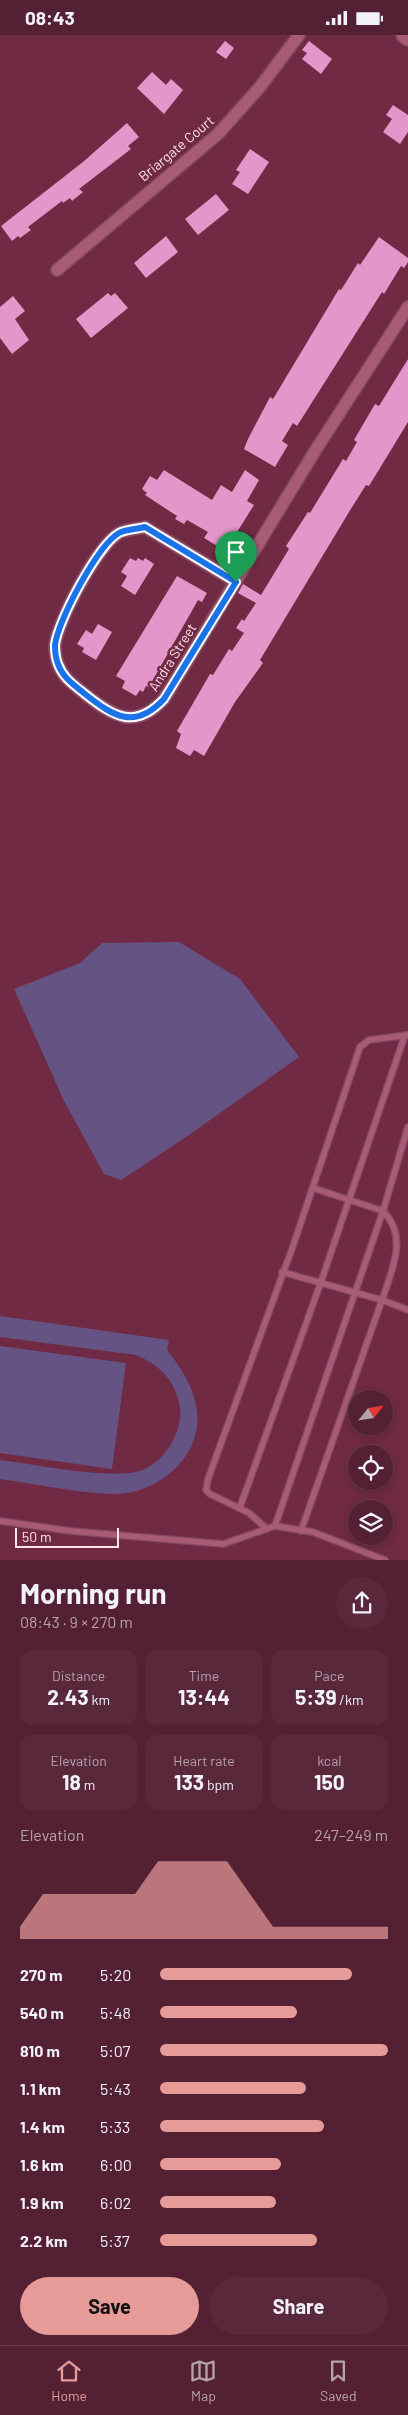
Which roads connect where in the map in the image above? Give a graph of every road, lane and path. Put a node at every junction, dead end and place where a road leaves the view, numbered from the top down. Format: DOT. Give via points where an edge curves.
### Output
graph roads {
  1 [pos="299,35"];
  2 [pos="404,35"];
  3 [pos="408,38"];
  4 [pos="57,270"];
  5 [pos="408,307"];
  6 [pos="236,582"];
  7 [pos="406,1035"];
  8 [pos="408,1127"];
  9 [pos="313,1188"];
  10 [pos="349,1201"];
  11 [pos="383,1211"];
  12 [pos="282,1272"];
  13 [pos="321,1282"];
  14 [pos="354,1292"];
  15 [pos="382,1299"];
  16 [pos="408,1310"];
  17 [pos="240,1507"];
  18 [pos="0,1521"];
  19 [pos="275,1526"];
  20 [pos="267,1529"];
  21 [pos="301,1531"];
  22 [pos="385,1560"];
  1 -- 4 [label="street, Briargate Court" via="260,87 218,134"];
  2 -- 3 [label="main road"];
  5 -- 6 [label="street, Andra Street"];
  6 -- 6 [label="street, Andra Street" via="145,527 119,533 103,549 74,593 55,645 64,677 108,712 124,717 139,717 152,712 164,699"];
  7 -- 9 [label="lane" via="369,1041 360,1047"];
  7 -- 10 [label="lane"];
  8 -- 11 [label="lane"];
  9 -- 10 [label="lane"];
  9 -- 12 [label="lane"];
  10 -- 11 [label="lane"];
  10 -- 13 [label="lane"];
  11 -- 14 [label="lane"];
  11 -- 15 [label="lane" via="394,1220 401,1239"];
  12 -- 13 [label="lane"];
  12 -- 17 [label="lane" via="206,1490"];
  13 -- 14 [label="lane"];
  13 -- 17 [label="lane"];
  14 -- 15 [label="lane"];
  14 -- 19 [label="lane"];
  15 -- 16 [label="lane"];
  15 -- 21 [label="lane"];
  17 -- 20 [label="lane"];
  18 -- 20 [label="lane" via="223,1545"];
  19 -- 20 [label="lane"];
  19 -- 21 [label="lane"];
  21 -- 22 [label="lane" via="313,1532"];
}
